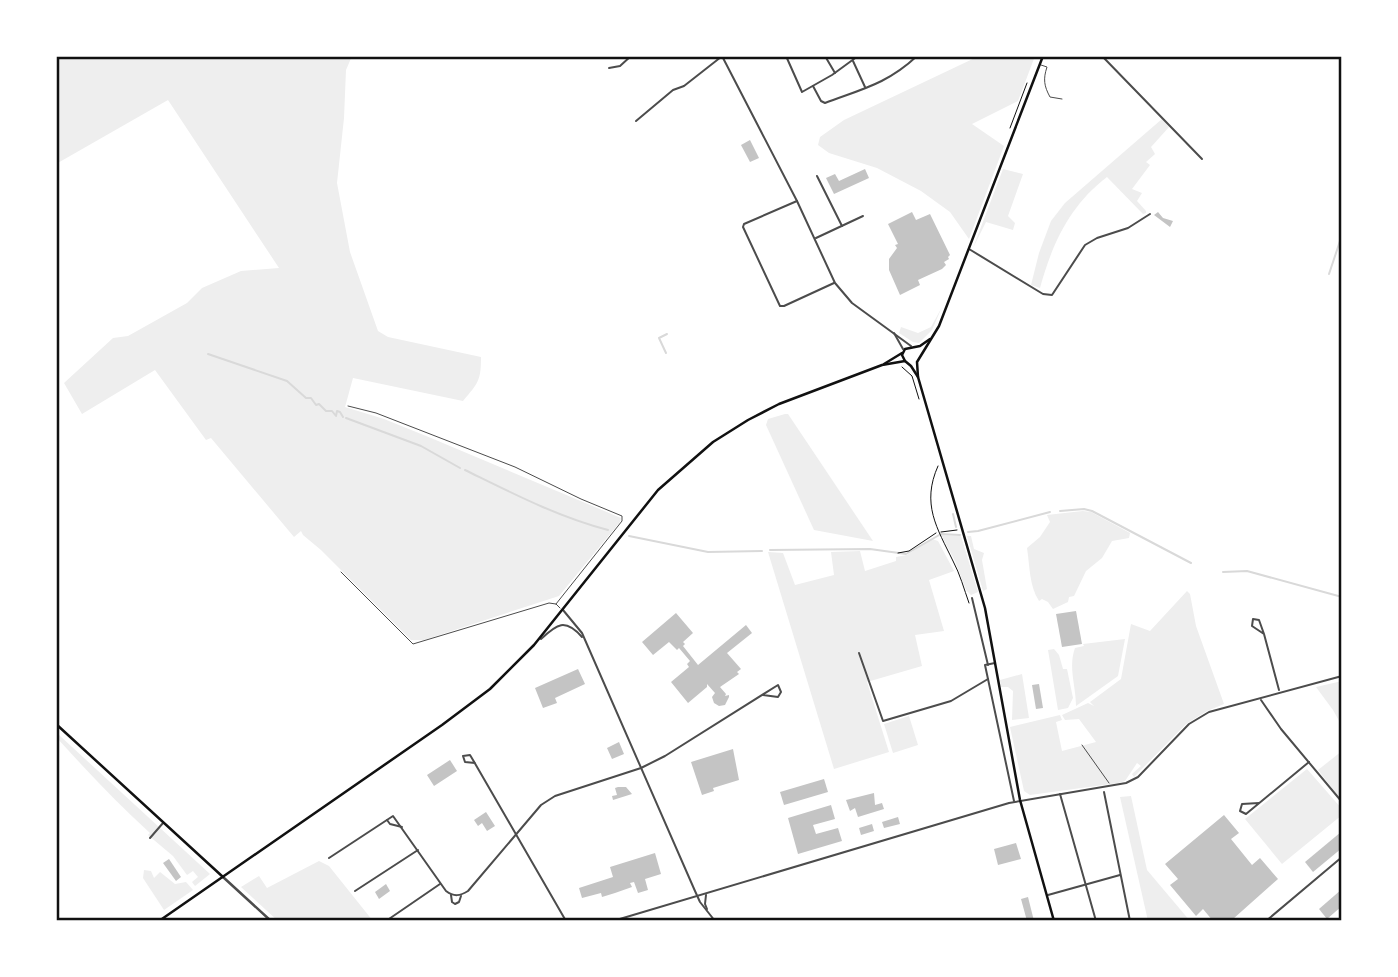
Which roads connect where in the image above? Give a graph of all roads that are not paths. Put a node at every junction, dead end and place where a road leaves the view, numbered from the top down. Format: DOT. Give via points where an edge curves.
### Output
graph roads {
  1 [pos="631,56"];
  2 [pos="722,56"];
  3 [pos="786,56"];
  4 [pos="825,56"];
  5 [pos="858,56"];
  6 [pos="916,56"];
  7 [pos="1043,56"];
  8 [pos="1102,56"];
  9 [pos="853,61"];
  10 [pos="1040,65"];
  11 [pos="609,68"];
  12 [pos="835,73"];
  13 [pos="813,86"];
  14 [pos="866,88"];
  15 [pos="1062,99"];
  16 [pos="636,121"];
  17 [pos="1202,159"];
  18 [pos="817,176"];
  19 [pos="797,201"];
  20 [pos="1150,214"];
  21 [pos="863,216"];
  22 [pos="842,226"];
  23 [pos="815,239"];
  24 [pos="969,249"];
  25 [pos="835,283"];
  26 [pos="893,332"];
  27 [pos="932,338"];
  28 [pos="913,347"];
  29 [pos="903,352"];
  30 [pos="920,355"];
  31 [pos="905,361"];
  32 [pos="917,362"];
  33 [pos="910,364"];
  34 [pos="882,365"];
  35 [pos="918,377"];
  36 [pos="348,406"];
  37 [pos="341,572"];
  38 [pos="972,597"];
  39 [pos="556,604"];
  40 [pos="562,609"];
  41 [pos="1264,634"];
  42 [pos="585,640"];
  43 [pos="534,645"];
  44 [pos="859,653"];
  45 [pos="995,663"];
  46 [pos="988,665"];
  47 [pos="1342,676"];
  48 [pos="988,679"];
  49 [pos="1279,691"];
  50 [pos="763,695"];
  51 [pos="1261,699"];
  52 [pos="56,724"];
  53 [pos="1082,745"];
  54 [pos="1309,762"];
  55 [pos="475,763"];
  56 [pos="641,768"];
  57 [pos="1110,787"];
  58 [pos="1104,790"];
  59 [pos="1060,794"];
  60 [pos="1020,800"];
  61 [pos="1014,802"];
  62 [pos="1342,802"];
  63 [pos="1259,803"];
  64 [pos="387,820"];
  65 [pos="164,823"];
  66 [pos="403,827"];
  67 [pos="515,834"];
  68 [pos="150,838"];
  69 [pos="418,850"];
  70 [pos="1342,857"];
  71 [pos="329,858"];
  72 [pos="1121,875"];
  73 [pos="223,877"];
  74 [pos="441,884"];
  75 [pos="1085,884"];
  76 [pos="355,891"];
  77 [pos="706,893"];
  78 [pos="451,894"];
  79 [pos="461,895"];
  80 [pos="1047,895"];
  81 [pos="697,896"];
  82 [pos="452,902"];
  83 [pos="448,905"];
  84 [pos="708,910"];
  85 [pos="159,921"];
  86 [pos="271,921"];
  87 [pos="386,921"];
  88 [pos="566,921"];
  89 [pos="613,921"];
  90 [pos="715,921"];
  91 [pos="1054,921"];
  92 [pos="1096,921"];
  93 [pos="1130,921"];
  94 [pos="1266,921"];
  1 -- 11 [label="street" via="620,66"];
  2 -- 16 [label="street"];
  2 -- 19 [label="street"];
  3 -- 13 [label="street" via="802,92"];
  4 -- 12 [label="street"];
  5 -- 9 [label="street"];
  6 -- 14 [label="street" via="890,77"];
  7 -- 10 [label="main road"];
  8 -- 17 [label="street"];
  9 -- 12 [label="street"];
  9 -- 14 [label="street"];
  10 -- 15 [label="lane" via="1046,67 1045,88 1050,97"];
  10 -- 24 [label="main road"];
  12 -- 13 [label="street"];
  13 -- 14 [label="street" via="825,103"];
  18 -- 22 [label="street"];
  19 -- 23 [label="street"];
  19 -- 25 [label="street" via="743,225 779,304 784,306"];
  20 -- 24 [label="street" via="1085,245 1052,295"];
  21 -- 22 [label="street"];
  22 -- 23 [label="street"];
  23 -- 25 [label="street"];
  24 -- 27 [label="main road"];
  25 -- 26 [label="street" via="852,303"];
  26 -- 28 [label="street"];
  26 -- 29 [label="street"];
  27 -- 28 [label="main road"];
  27 -- 30 [label="main road"];
  28 -- 29 [label="main road"];
  28 -- 30 [label="main road"];
  29 -- 31 [label="main road"];
  29 -- 34 [label="main road"];
  30 -- 32 [label="main road"];
  31 -- 33 [label="main road"];
  31 -- 34 [label="main road"];
  32 -- 33 [label="main road"];
  32 -- 35 [label="main road"];
  33 -- 35 [label="main road"];
  34 -- 40 [label="main road" via="779,404 713,442 658,490"];
  35 -- 45 [label="main road" via="985,608"];
  36 -- 39 [label="lane" via="515,467 622,516"];
  37 -- 39 [label="lane" via="413,644 543,604"];
  38 -- 46 [label="street"];
  39 -- 40 [label="lane"];
  40 -- 42 [label="street"];
  40 -- 43 [label="main road"];
  41 -- 41 [label="street" via="1252,626 1253,619 1259,620"];
  41 -- 49 [label="street"];
  42 -- 43 [label="street" via="563,624"];
  42 -- 56 [label="street"];
  43 -- 73 [label="main road" via="471,705"];
  44 -- 48 [label="street" via="883,721 951,701"];
  45 -- 46 [label="street"];
  45 -- 60 [label="main road"];
  46 -- 48 [label="street"];
  47 -- 49 [label="street"];
  48 -- 61 [label="street"];
  49 -- 51 [label="street"];
  50 -- 50 [label="street" via="779,696 781,691 778,685"];
  50 -- 56 [label="street"];
  51 -- 54 [label="street"];
  51 -- 57 [label="street" via="1202,715 1138,777"];
  52 -- 65 [label="main road"];
  53 -- 57 [label="lane"];
  54 -- 62 [label="street"];
  54 -- 63 [label="street"];
  55 -- 67 [label="street"];
  56 -- 67 [label="street" via="555,796"];
  56 -- 81 [label="street"];
  57 -- 58 [label="street"];
  58 -- 59 [label="street"];
  58 -- 72 [label="street"];
  59 -- 60 [label="street"];
  59 -- 75 [label="street"];
  60 -- 61 [label="street"];
  60 -- 80 [label="main road"];
  61 -- 77 [label="street"];
  63 -- 63 [label="street" via="1242,804 1240,811 1246,814"];
  64 -- 66 [label="street"];
  64 -- 66 [label="street" via="393,816"];
  64 -- 71 [label="street"];
  65 -- 68 [label="street"];
  65 -- 73 [label="main road"];
  66 -- 69 [label="street"];
  67 -- 79 [label="street"];
  67 -- 88 [label="street"];
  69 -- 74 [label="street"];
  69 -- 76 [label="street"];
  70 -- 94 [label="street"];
  72 -- 75 [label="street"];
  72 -- 93 [label="street"];
  73 -- 85 [label="main road"];
  73 -- 86 [label="street"];
  74 -- 78 [label="street"];
  74 -- 87 [label="street"];
  75 -- 80 [label="street"];
  75 -- 92 [label="street"];
  77 -- 81 [label="street"];
  77 -- 84 [label="street"];
  78 -- 79 [label="street"];
  78 -- 82 [label="street"];
  79 -- 82 [label="street" via="459,902"];
  80 -- 91 [label="main road"];
  81 -- 84 [label="street"];
  81 -- 89 [label="street"];
  82 -- 83 [label="lane"];
  84 -- 90 [label="street"];
}
